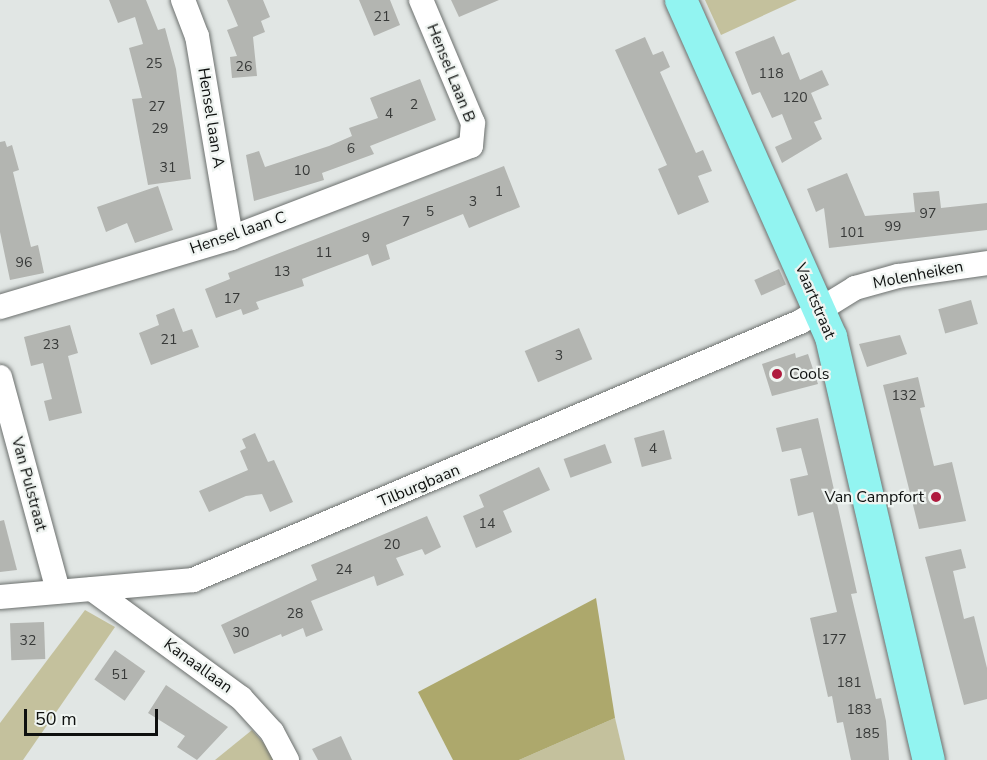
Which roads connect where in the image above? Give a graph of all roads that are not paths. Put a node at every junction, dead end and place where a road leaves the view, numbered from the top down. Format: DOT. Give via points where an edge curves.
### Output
graph roads {
  1 [pos="183,0"];
  2 [pos="421,0"];
  3 [pos="681,0"];
  4 [pos="471,146"];
  5 [pos="231,238"];
  6 [pos="987,263"];
  7 [pos="0,307"];
  8 [pos="819,307"];
  9 [pos="0,377"];
  10 [pos="92,589"];
  11 [pos="58,591"];
  12 [pos="0,597"];
  13 [pos="287,760"];
  14 [pos="929,760"];
  1 -- 5 [label="street, Hensel laan A" via="197,36"];
  2 -- 4 [label="street, Hensel Laan B" via="473,123"];
  3 -- 8 [label="main road, Vaartstraat"];
  4 -- 5 [label="street, Hensel laan C"];
  5 -- 7 [label="street, Hensel laan C"];
  6 -- 8 [label="street, Molenheiken" via="898,276 855,288"];
  8 -- 10 [label="street, Tilburgbaan" via="789,326 193,580"];
  8 -- 14 [label="main road, Vaartstraat" via="831,337 854,429"];
  9 -- 11 [label="street, Van Pulstraat"];
  10 -- 11 [label="street, Tilburgbaan"];
  10 -- 13 [label="street, Kanaallaan" via="241,698 272,732"];
  11 -- 12 [label="street, Tilburgbaan"];
}
